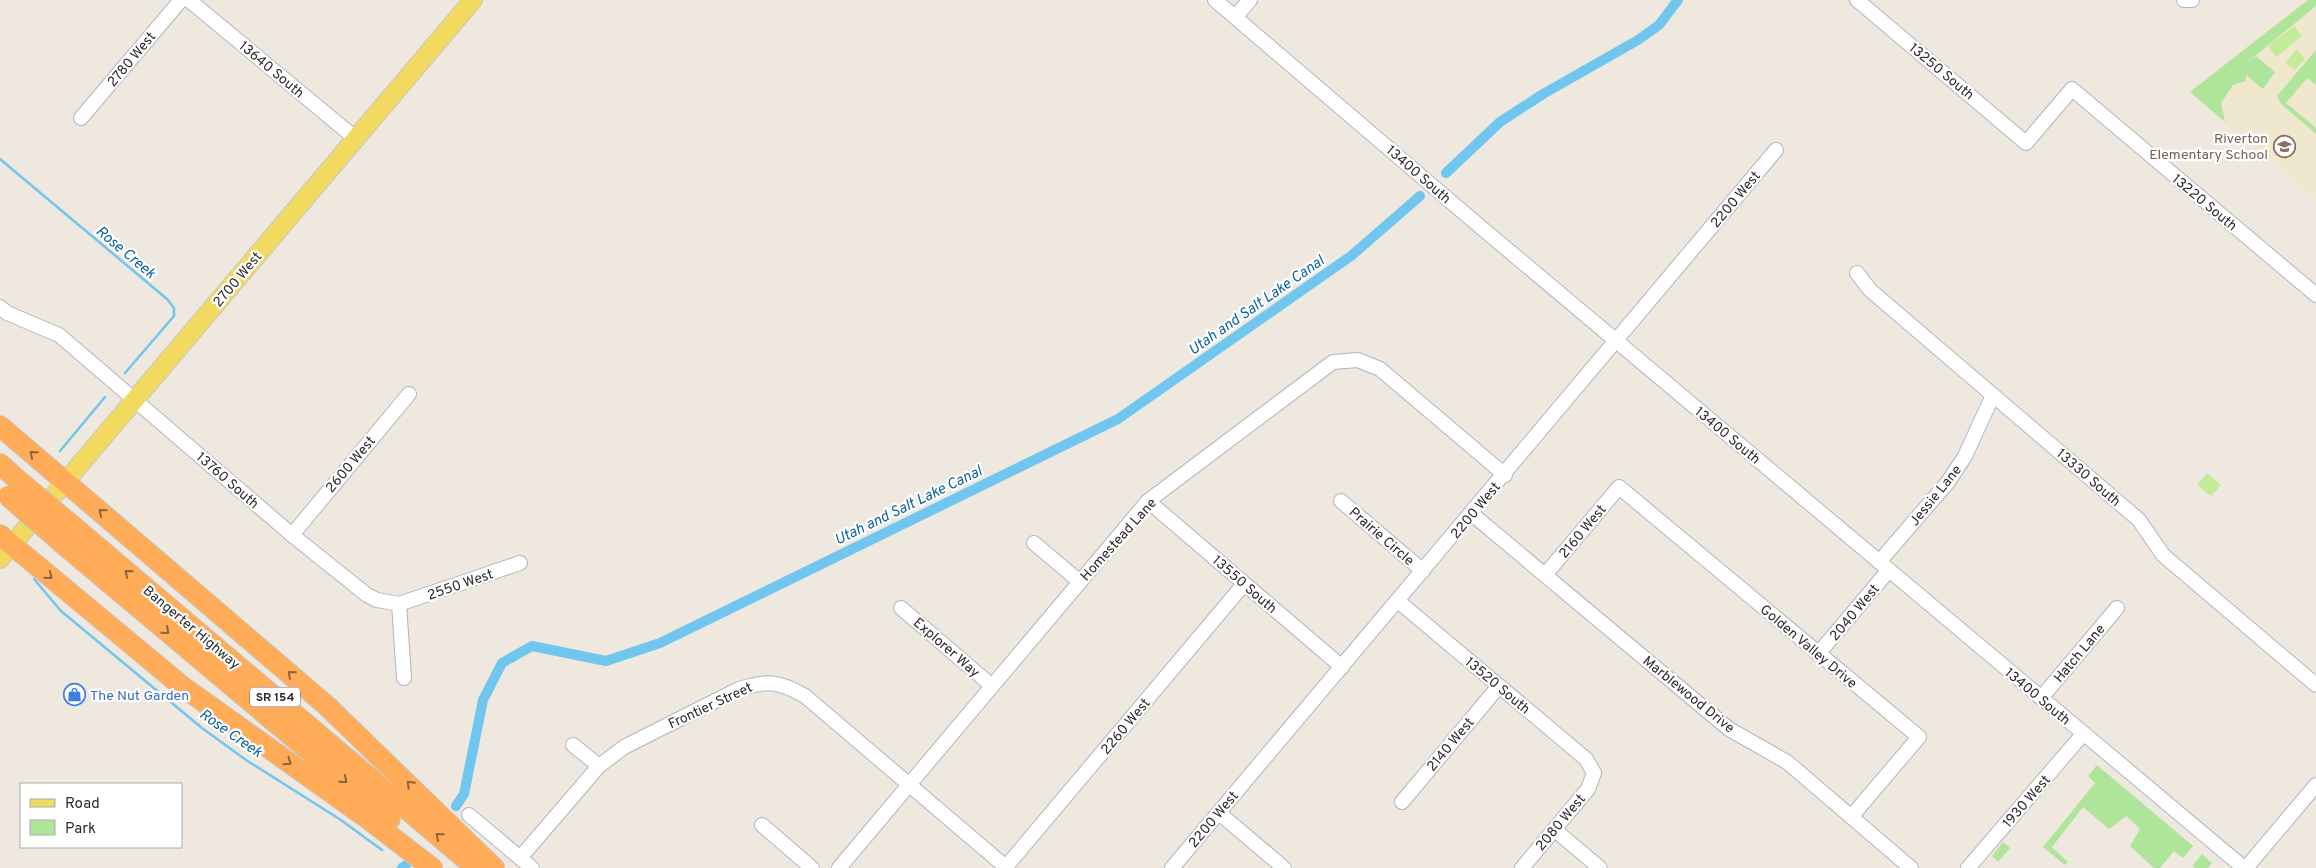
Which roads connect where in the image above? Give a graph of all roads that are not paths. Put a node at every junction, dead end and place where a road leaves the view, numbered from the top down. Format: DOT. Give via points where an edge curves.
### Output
graph roads {
  1 [pos="181,0"];
  2 [pos="189,0"];
  3 [pos="1215,0"];
  4 [pos="1250,0"];
  5 [pos="1857,0"];
  6 [pos="2186,0"];
  7 [pos="2192,0"];
  8 [pos="468,2"];
  9 [pos="1235,17"];
  10 [pos="2072,89"];
  11 [pos="81,118"];
  12 [pos="355,138"];
  13 [pos="1776,150"];
  14 [pos="1857,274"];
  15 [pos="2316,294"];
  16 [pos="0,307"];
  17 [pos="1617,342"];
  18 [pos="409,394"];
  19 [pos="1993,396"];
  20 [pos="135,401"];
  21 [pos="0,426"];
  22 [pos="0,464"];
  23 [pos="1505,474"];
  24 [pos="66,482"];
  25 [pos="1619,487"];
  26 [pos="9,489"];
  27 [pos="1148,501"];
  28 [pos="1341,501"];
  29 [pos="1472,514"];
  30 [pos="68,535"];
  31 [pos="292,535"];
  32 [pos="1034,543"];
  33 [pos="4,546"];
  34 [pos="520,563"];
  35 [pos="1884,566"];
  36 [pos="1423,571"];
  37 [pos="1545,575"];
  38 [pos="1080,582"];
  39 [pos="1244,584"];
  40 [pos="1398,601"];
  41 [pos="400,604"];
  42 [pos="901,608"];
  43 [pos="2117,608"];
  44 [pos="1818,654"];
  45 [pos="1342,667"];
  46 [pos="404,678"];
  47 [pos="2316,685"];
  48 [pos="992,686"];
  49 [pos="1499,686"];
  50 [pos="2041,698"];
  51 [pos="2083,734"];
  52 [pos="573,745"];
  53 [pos="599,766"];
  54 [pos="1594,773"];
  55 [pos="2316,785"];
  56 [pos="909,786"];
  57 [pos="1402,802"];
  58 [pos="1219,813"];
  59 [pos="469,815"];
  60 [pos="1851,816"];
  61 [pos="762,825"];
  62 [pos="1554,830"];
  63 [pos="520,858"];
  64 [pos="2239,866"];
  65 [pos="432,868"];
  66 [pos="448,868"];
  67 [pos="476,868"];
  68 [pos="494,868"];
  69 [pos="532,868"];
  70 [pos="812,868"];
  71 [pos="839,868"];
  72 [pos="1006,868"];
  73 [pos="1172,868"];
  74 [pos="1284,868"];
  75 [pos="1522,868"];
  76 [pos="1600,868"];
  77 [pos="1911,868"];
  78 [pos="1968,868"];
  1 -- 11 [label="street, 2780 West"];
  2 -- 12 [label="street, 13640 South"];
  3 -- 9 [label="street, 13400 South"];
  4 -- 9 [label="street"];
  5 -- 10 [label="street, 13250 South" via="2026,143"];
  6 -- 7 [label="street"];
  8 -- 12 [label="main road, 2700 West"];
  9 -- 17 [label="street, 13400 South"];
  10 -- 15 [label="street, 13220 South"];
  12 -- 20 [label="main road, 2700 West"];
  13 -- 17 [label="street, 2200 West"];
  14 -- 19 [label="street, 13330 South" via="1870,290"];
  16 -- 20 [label="street, 13760 South" via="59,335"];
  17 -- 23 [label="street, 2200 West"];
  17 -- 35 [label="street, 13400 South"];
  18 -- 31 [label="street, 2600 West"];
  19 -- 35 [label="street, Jessie Lane" via="1965,456"];
  19 -- 47 [label="street, 13330 South" via="2139,520 2163,555"];
  20 -- 24 [label="main road, 2700 West"];
  20 -- 31 [label="street, 13760 South"];
  24 -- 21 [label="highway, one-way"];
  22 -- 26 [label="highway, Bangerter Highway / SR 154"];
  23 -- 27 [label="street, Homestead Lane" via="1380,369 1358,360 1332,362"];
  23 -- 29 [label="street, 2200 West"];
  24 -- 33 [label="main road, 2700 West"];
  68 -- 24 [label="highway, one-way" via="327,706"];
  25 -- 37 [label="street, 2160 West"];
  25 -- 44 [label="street, Golden Valley Drive"];
  26 -- 30 [label="highway, Bangerter Highway / SR 154, bridge"];
  27 -- 38 [label="street, Homestead Lane"];
  27 -- 39 [label="street, 13550 South"];
  28 -- 36 [label="street, Prairie Circle"];
  29 -- 36 [label="street, 2200 West"];
  29 -- 37 [label="street, Marblewood Drive"];
  30 -- 66 [label="highway, Bangerter Highway / SR 154, one-way"];
  67 -- 30 [label="highway, Bangerter Highway / SR 154, one-way"];
  31 -- 41 [label="street, 13760 South" via="367,595"];
  32 -- 38 [label="street"];
  33 -- 65 [label="highway, one-way" via="183,686 361,812"];
  34 -- 41 [label="street, 2550 West"];
  35 -- 44 [label="street, 2040 West"];
  35 -- 50 [label="street, 13400 South"];
  36 -- 40 [label="street, 2200 West"];
  37 -- 60 [label="street, Marblewood Drive" via="1729,729 1787,762"];
  38 -- 48 [label="street, Homestead Lane"];
  39 -- 45 [label="street, 13550 South"];
  39 -- 72 [label="street, 2260 West"];
  40 -- 45 [label="street, 2200 West"];
  40 -- 49 [label="street, 13520 South"];
  41 -- 46 [label="street"];
  42 -- 48 [label="street, Explorer Way"];
  43 -- 50 [label="street, Hatch Lane"];
  44 -- 60 [label="street, Golden Valley Drive" via="1919,737"];
  45 -- 58 [label="street, 2200 West"];
  48 -- 56 [label="street, Homestead Lane"];
  49 -- 54 [label="street, 13520 South" via="1586,759"];
  49 -- 57 [label="street, 2140 West"];
  50 -- 51 [label="street, 13400 South"];
  51 -- 64 [label="street, 13400 South"];
  51 -- 78 [label="street, 1930 West"];
  52 -- 53 [label="street"];
  53 -- 56 [label="street, Frontier Street" via="624,747 739,689 774,682 805,696"];
  53 -- 63 [label="street, Frontier Street"];
  54 -- 62 [label="street, 2080 West" via="1588,789"];
  55 -- 64 [label="street"];
  56 -- 71 [label="street, Homestead Lane"];
  56 -- 72 [label="street, Frontier Street"];
  58 -- 73 [label="street, 2200 West"];
  58 -- 74 [label="street"];
  59 -- 63 [label="street"];
  60 -- 77 [label="street, Marblewood Drive"];
  61 -- 70 [label="street"];
  62 -- 75 [label="street, 2080 West"];
  62 -- 76 [label="street"];
  63 -- 69 [label="street"];
}
